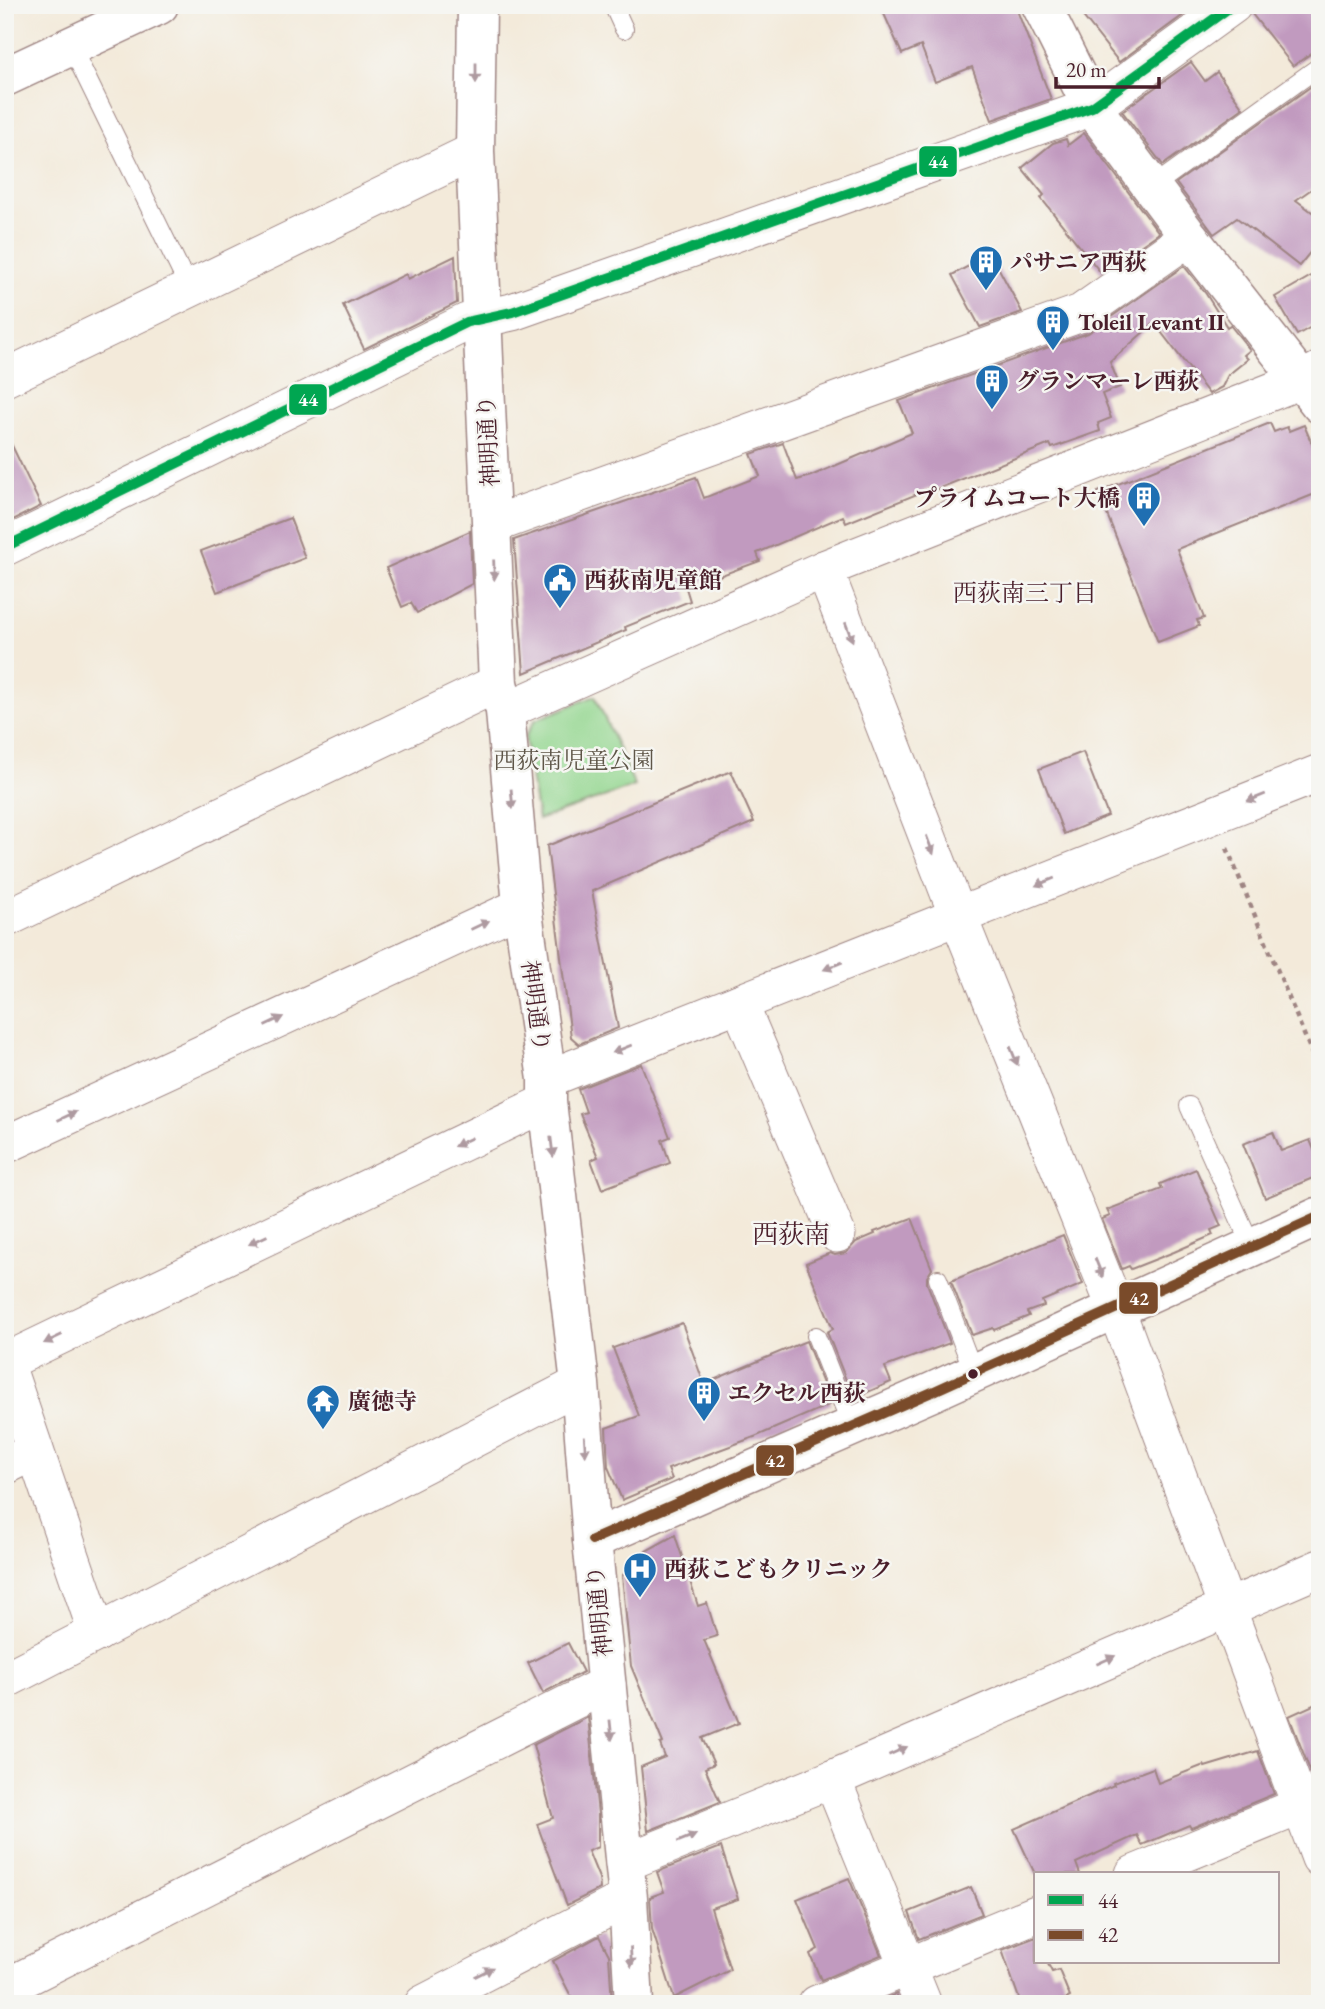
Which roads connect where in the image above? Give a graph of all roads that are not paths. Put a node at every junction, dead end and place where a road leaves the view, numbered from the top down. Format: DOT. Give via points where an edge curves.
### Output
graph roads {
  1 [pos="477,5"];
  2 [pos="613,5"];
  3 [pos="1041,5"];
  4 [pos="1233,5"];
  5 [pos="135,10"];
  6 [pos="624,29"];
  7 [pos="71,46"];
  8 [pos="1320,66"];
  9 [pos="5,77"];
  10 [pos="1092,107"];
  11 [pos="475,151"];
  12 [pos="1152,187"];
  13 [pos="1189,237"];
  14 [pos="190,290"];
  15 [pos="483,317"];
  16 [pos="5,379"];
  17 [pos="1313,385"];
  18 [pos="492,525"];
  19 [pos="5,547"];
  20 [pos="824,569"];
  21 [pos="502,697"];
  22 [pos="1320,773"];
  23 [pos="522,906"];
  24 [pos="958,916"];
  25 [pos="5,919"];
  26 [pos="739,1003"];
  27 [pos="547,1090"];
  28 [pos="1189,1106"];
  29 [pos="5,1145"];
  30 [pos="1320,1216"];
  31 [pos="837,1234"];
  32 [pos="1252,1247"];
  33 [pos="938,1279"];
  34 [pos="1116,1310"];
  35 [pos="816,1336"];
  36 [pos="5,1362"];
  37 [pos="974,1373"];
  38 [pos="580,1384"];
  39 [pos="852,1427"];
  40 [pos="20,1458"];
  41 [pos="592,1541"];
  42 [pos="1320,1568"];
  43 [pos="1227,1607"];
  44 [pos="97,1633"];
  45 [pos="5,1680"];
  46 [pos="607,1684"];
  47 [pos="832,1779"];
  48 [pos="1309,1802"];
  49 [pos="1320,1858"];
  50 [pos="1139,1872"];
  51 [pos="626,1880"];
  52 [pos="1034,1915"];
  53 [pos="908,1967"];
  54 [pos="5,1988"];
  55 [pos="423,2004"];
  56 [pos="634,2004"];
  57 [pos="817,2004"];
  58 [pos="923,2004"];
  1 -- 11 [label="street, 神明通り, one-way"];
  2 -- 6 [label="lane"];
  3 -- 10 [label="street"];
  4 -- 10 [label="street"];
  5 -- 7 [label="street"];
  7 -- 9 [label="street"];
  7 -- 14 [label="lane"];
  8 -- 12 [label="lane"];
  10 -- 12 [label="street"];
  10 -- 15 [label="street" via="512,312"];
  11 -- 14 [label="street"];
  11 -- 15 [label="street, 神明通り"];
  12 -- 13 [label="street"];
  13 -- 17 [label="street"];
  13 -- 18 [label="street" via="1080,313"];
  14 -- 16 [label="street"];
  15 -- 18 [label="street, 神明通り"];
  15 -- 19 [label="street"];
  17 -- 20 [label="street"];
  18 -- 21 [label="street, 神明通り, one-way"];
  20 -- 21 [label="street"];
  20 -- 24 [label="street, one-way"];
  21 -- 23 [label="street, 神明通り, one-way"];
  21 -- 25 [label="street"];
  22 -- 24 [label="street, one-way"];
  23 -- 27 [label="street, 神明通り"];
  29 -- 23 [label="street, one-way"];
  24 -- 26 [label="street, one-way"];
  24 -- 34 [label="street, one-way"];
  26 -- 27 [label="street, one-way"];
  26 -- 31 [label="street"];
  27 -- 36 [label="street, one-way"];
  27 -- 38 [label="street, 神明通り, one-way"];
  28 -- 32 [label="lane"];
  30 -- 32 [label="street"];
  32 -- 34 [label="street"];
  33 -- 37 [label="lane"];
  34 -- 37 [label="street"];
  34 -- 43 [label="street"];
  35 -- 39 [label="lane"];
  36 -- 40 [label="street"];
  37 -- 39 [label="street"];
  38 -- 41 [label="street, 神明通り, one-way"];
  38 -- 44 [label="street"];
  39 -- 41 [label="street"];
  40 -- 44 [label="street"];
  41 -- 46 [label="street, 神明通り"];
  42 -- 43 [label="street"];
  47 -- 43 [label="street, one-way"];
  43 -- 48 [label="street"];
  44 -- 45 [label="street"];
  46 -- 51 [label="street, 神明通り, one-way"];
  46 -- 54 [label="street"];
  51 -- 47 [label="street, one-way"];
  47 -- 53 [label="street"];
  48 -- 49 [label="street"];
  48 -- 50 [label="street"];
  55 -- 51 [label="street, one-way"];
  51 -- 56 [label="street, 神明通り, one-way"];
  52 -- 53 [label="street"];
  53 -- 57 [label="street"];
  53 -- 58 [label="street"];
}
